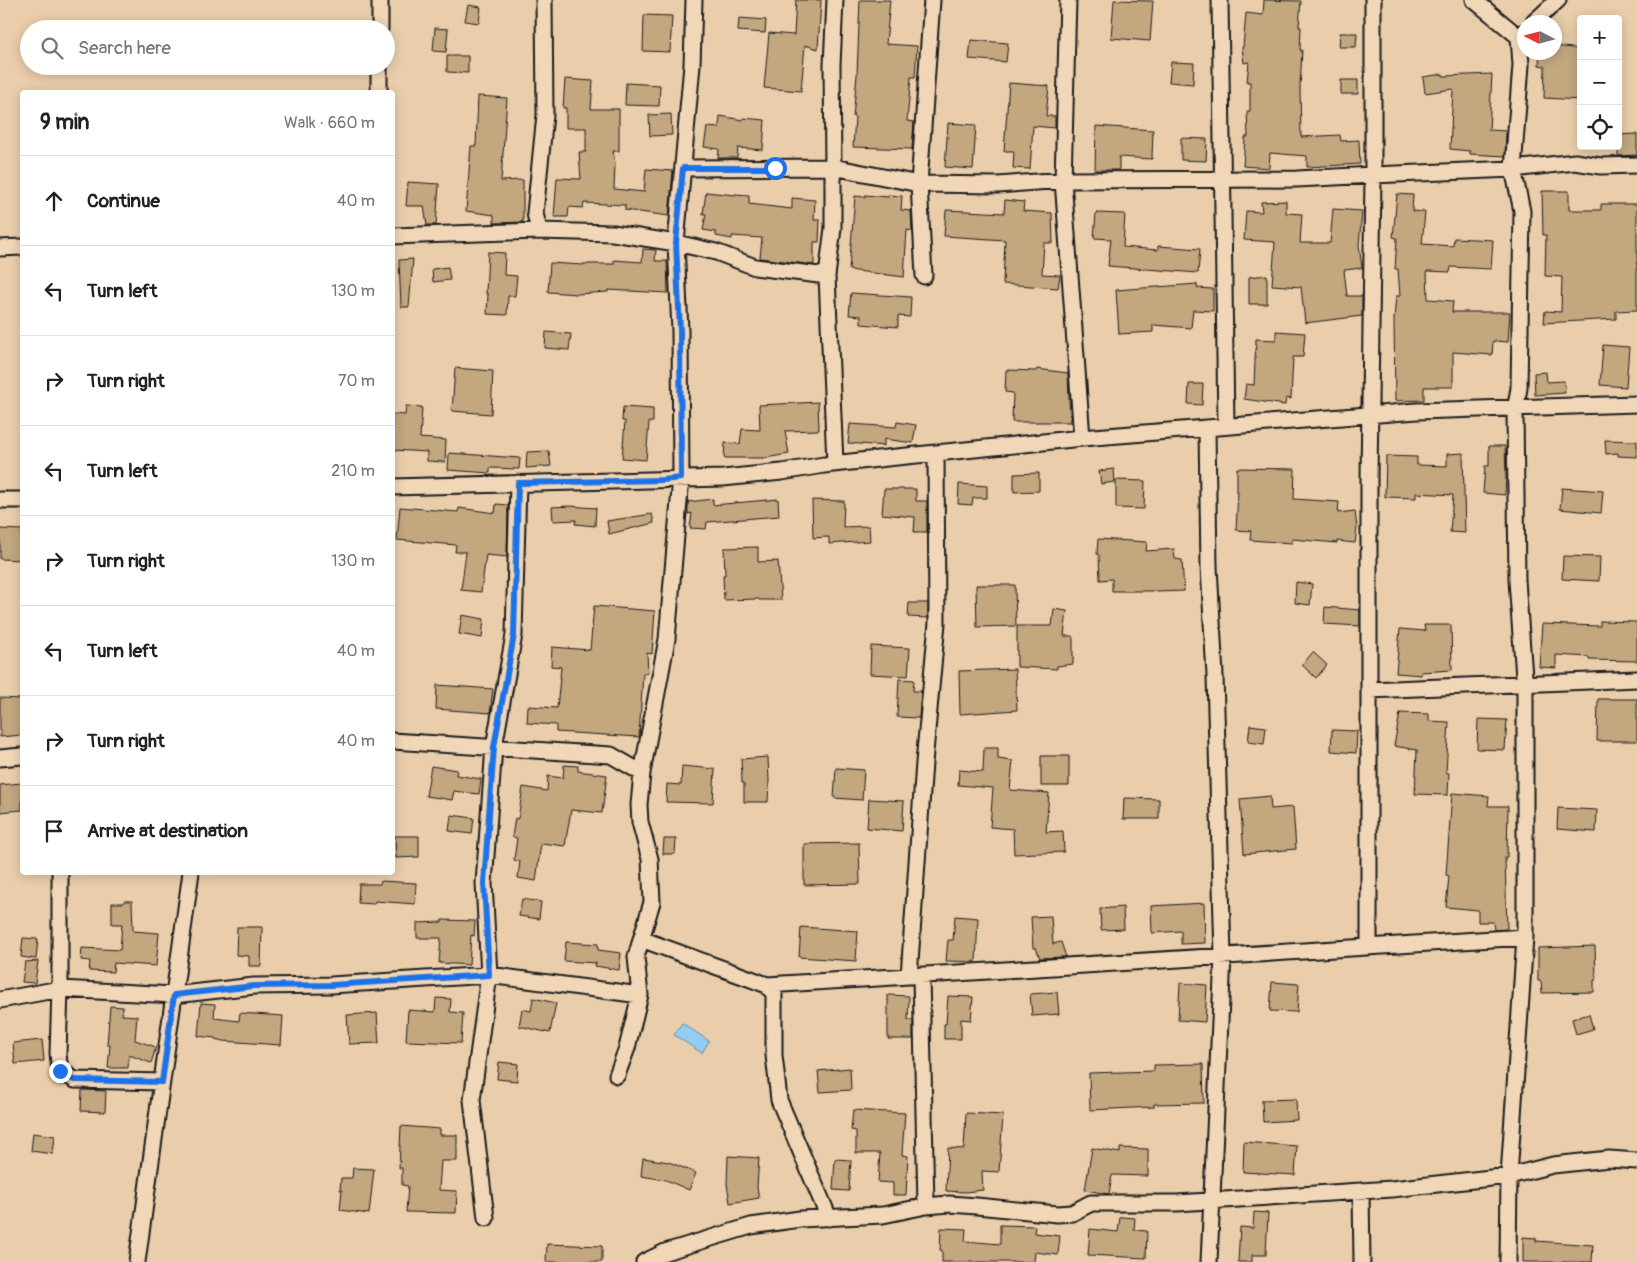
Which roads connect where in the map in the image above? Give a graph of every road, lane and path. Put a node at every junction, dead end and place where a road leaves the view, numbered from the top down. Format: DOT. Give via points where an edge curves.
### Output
graph roads {
  1 [pos="380,0"];
  2 [pos="544,0"];
  3 [pos="694,0"];
  4 [pos="835,0"];
  5 [pos="932,0"];
  6 [pos="1068,0"];
  7 [pos="1220,0"];
  8 [pos="1373,0"];
  9 [pos="1474,0"];
  10 [pos="1558,0"];
  11 [pos="1542,15"];
  12 [pos="380,20"];
  13 [pos="1517,31"];
  14 [pos="1521,60"];
  15 [pos="379,75"];
  16 [pos="379,90"];
  17 [pos="1637,165"];
  18 [pos="833,167"];
  19 [pos="683,168"];
  20 [pos="1514,170"];
  21 [pos="1373,175"];
  22 [pos="1063,180"];
  23 [pos="1223,180"];
  24 [pos="919,184"];
  25 [pos="539,231"];
  26 [pos="395,236"];
  27 [pos="676,243"];
  28 [pos="20,247"];
  29 [pos="0,248"];
  30 [pos="828,276"];
  31 [pos="924,276"];
  32 [pos="1637,404"];
  33 [pos="1516,408"];
  34 [pos="1370,414"];
  35 [pos="1226,426"];
  36 [pos="1207,428"];
  37 [pos="1082,438"];
  38 [pos="936,453"];
  39 [pos="835,464"];
  40 [pos="681,478"];
  41 [pos="518,483"];
  42 [pos="395,487"];
  43 [pos="0,500"];
  44 [pos="20,500"];
  45 [pos="1637,679"];
  46 [pos="1524,684"];
  47 [pos="1369,690"];
  48 [pos="395,741"];
  49 [pos="494,747"];
  50 [pos="20,756"];
  51 [pos="0,758"];
  52 [pos="642,774"];
  53 [pos="60,875"];
  54 [pos="191,875"];
  55 [pos="1526,937"];
  56 [pos="641,939"];
  57 [pos="1369,946"];
  58 [pos="1223,956"];
  59 [pos="489,975"];
  60 [pos="915,976"];
  61 [pos="767,985"];
  62 [pos="60,988"];
  63 [pos="174,995"];
  64 [pos="640,995"];
  65 [pos="0,1000"];
  66 [pos="617,1075"];
  67 [pos="162,1082"];
  68 [pos="1637,1161"];
  69 [pos="1509,1176"];
  70 [pos="1361,1191"];
  71 [pos="1212,1201"];
  72 [pos="926,1206"];
  73 [pos="486,1218"];
  74 [pos="829,1218"];
  75 [pos="137,1262"];
  76 [pos="644,1262"];
  77 [pos="1209,1262"];
  78 [pos="1362,1262"];
  79 [pos="1508,1262"];
  1 -- 12 [label="street"];
  2 -- 25 [label="street" via="545,115 535,213"];
  3 -- 19 [label="street"];
  4 -- 18 [label="street"];
  5 -- 24 [label="street"];
  6 -- 22 [label="street"];
  7 -- 23 [label="street"];
  8 -- 21 [label="street"];
  9 -- 13 [label="street"];
  10 -- 11 [label="street"];
  14 -- 20 [label="street"];
  15 -- 16 [label="street"];
  17 -- 20 [label="street" via="1602,166 1575,162"];
  18 -- 19 [label="street"];
  18 -- 24 [label="street"];
  18 -- 30 [label="street" via="833,228"];
  19 -- 27 [label="street"];
  20 -- 21 [label="street"];
  20 -- 33 [label="street" via="1522,211"];
  21 -- 23 [label="street"];
  21 -- 34 [label="street"];
  22 -- 23 [label="street"];
  22 -- 24 [label="street" via="998,185"];
  22 -- 37 [label="street"];
  23 -- 35 [label="street"];
  24 -- 31 [label="street"];
  25 -- 26 [label="street"];
  25 -- 27 [label="street" via="613,233"];
  27 -- 30 [label="street" via="716,252 755,267"];
  27 -- 40 [label="street"];
  28 -- 29 [label="street"];
  30 -- 39 [label="street"];
  32 -- 33 [label="street"];
  33 -- 34 [label="street"];
  33 -- 46 [label="street" via="1517,580"];
  34 -- 35 [label="street"];
  34 -- 47 [label="street"];
  35 -- 36 [label="street"];
  36 -- 37 [label="street"];
  36 -- 58 [label="street"];
  37 -- 38 [label="street"];
  38 -- 39 [label="street"];
  38 -- 60 [label="street" via="937,623 924,763"];
  39 -- 40 [label="street" via="723,478"];
  40 -- 41 [label="street"];
  40 -- 52 [label="street" via="667,639"];
  41 -- 42 [label="street"];
  41 -- 49 [label="street" via="514,635"];
  43 -- 44 [label="street"];
  45 -- 46 [label="street"];
  46 -- 47 [label="street"];
  46 -- 55 [label="street"];
  47 -- 57 [label="street"];
  48 -- 49 [label="street"];
  49 -- 52 [label="street" via="611,755"];
  49 -- 59 [label="street" via="484,883"];
  50 -- 51 [label="street"];
  52 -- 56 [label="street" via="640,822 650,859 652,902"];
  53 -- 62 [label="street"];
  54 -- 63 [label="street"];
  55 -- 57 [label="street"];
  55 -- 69 [label="street"];
  56 -- 61 [label="street"];
  56 -- 64 [label="street" via="636,957"];
  57 -- 58 [label="street"];
  58 -- 60 [label="street"];
  58 -- 71 [label="street"];
  59 -- 63 [label="street" via="331,985 254,986"];
  59 -- 64 [label="street"];
  59 -- 73 [label="street" via="472,1100"];
  60 -- 61 [label="street"];
  60 -- 72 [label="street"];
  61 -- 74 [label="street" via="774,994 774,1055 779,1100"];
  62 -- 63 [label="street"];
  62 -- 65 [label="street"];
  62 -- 67 [label="street" via="60,1071 74,1080"];
  63 -- 67 [label="street"];
  64 -- 66 [label="street"];
  67 -- 75 [label="street"];
  68 -- 69 [label="street" via="1609,1159 1562,1164"];
  69 -- 70 [label="street"];
  69 -- 79 [label="street"];
  70 -- 71 [label="street"];
  70 -- 78 [label="street"];
  71 -- 72 [label="street" via="1091,1203 1072,1213 1057,1214 949,1204"];
  71 -- 77 [label="street"];
  72 -- 74 [label="street" via="883,1215"];
  74 -- 76 [label="street" via="751,1226 665,1252"];
}
